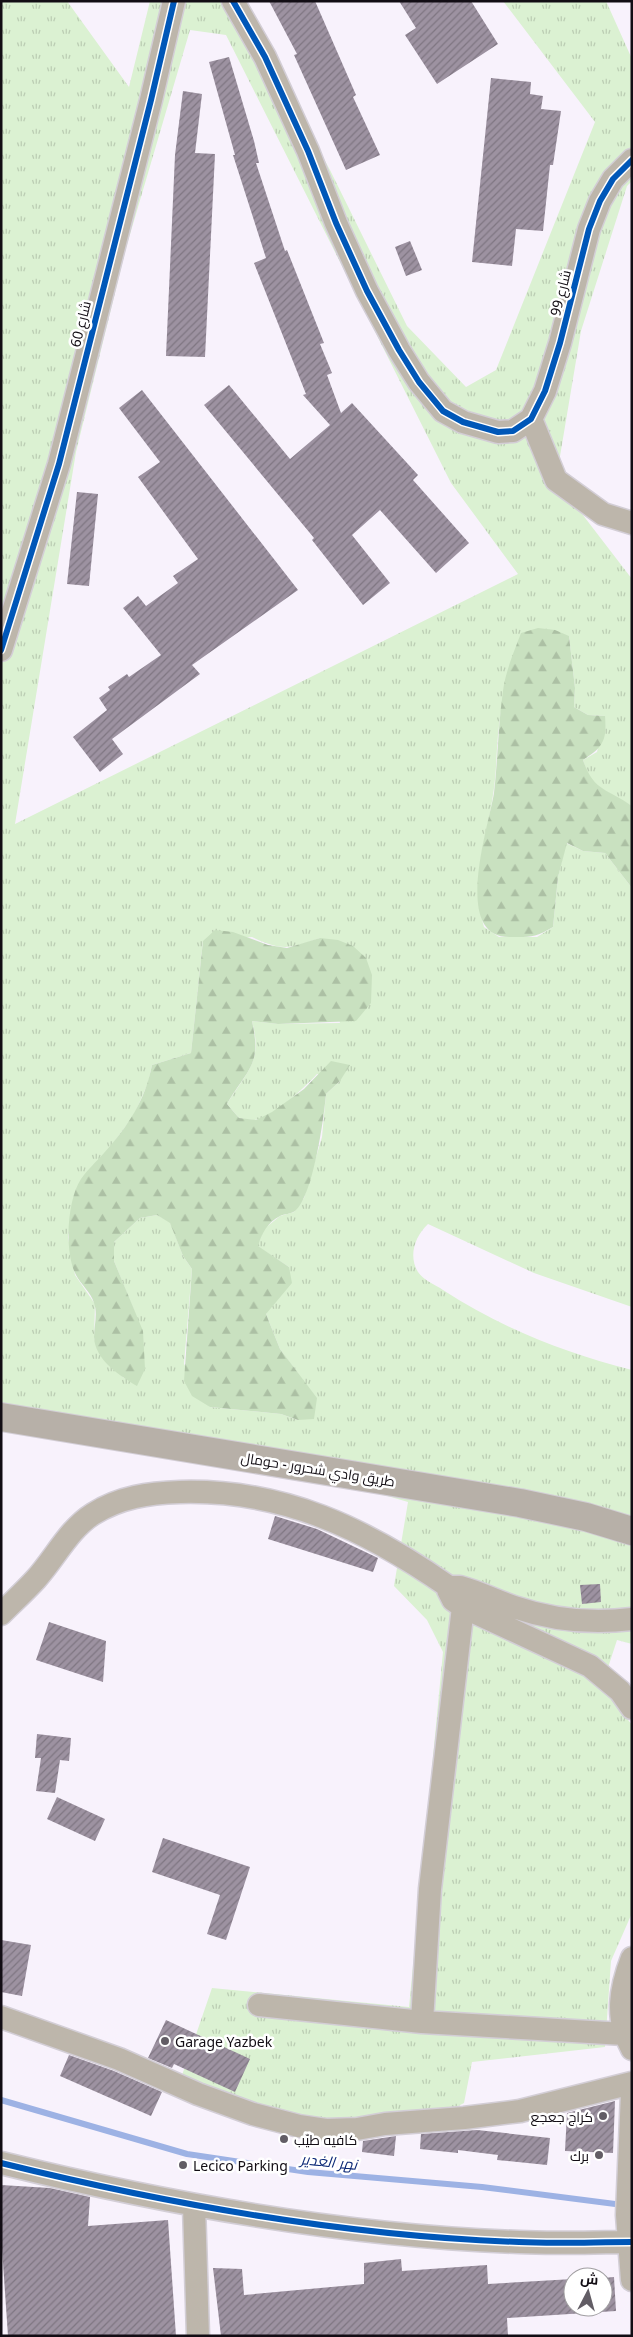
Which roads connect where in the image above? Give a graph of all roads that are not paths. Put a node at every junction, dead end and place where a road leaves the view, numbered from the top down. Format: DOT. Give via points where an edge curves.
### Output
graph roads {
  1 [pos="174,1"];
  2 [pos="233,1"];
  3 [pos="632,160"];
  4 [pos="522,425"];
  5 [pos="632,523"];
  6 [pos="1,650"];
  7 [pos="1,1417"];
  8 [pos="632,1531"];
  9 [pos="449,1587"];
  10 [pos="463,1606"];
  11 [pos="1,1614"];
  12 [pos="632,1619"];
  13 [pos="632,1708"];
  14 [pos="632,1958"];
  15 [pos="259,2005"];
  16 [pos="1,2017"];
  17 [pos="422,2022"];
  18 [pos="628,2041"];
  19 [pos="632,2082"];
  20 [pos="632,2093"];
  21 [pos="631,2120"];
  22 [pos="1,2162"];
  23 [pos="194,2206"];
  24 [pos="630,2242"];
  25 [pos="632,2280"];
  26 [pos="198,2336"];
  1 -- 6 [label="street, شارع 60" via="58,464"];
  2 -- 4 [label="street" via="269,65 367,291 419,382 443,411 464,422 498,432"];
  3 -- 4 [label="street, شارع 99" via="613,179 600,201 589,229 560,343 544,391"];
  4 -- 5 [label="street" via="556,480 603,514"];
  7 -- 8 [label="main road, طريق وادي شحرور - حومال" via="520,1503"];
  9 -- 10 [label="street" via="449,1595"];
  9 -- 11 [label="street" via="382,1543 339,1522 296,1507 230,1494 156,1492 114,1503 92,1514 74,1530 36,1578"];
  9 -- 12 [label="street" via="466,1588 515,1607 566,1619"];
  10 -- 13 [label="street" via="590,1666 620,1691"];
  10 -- 17 [label="street" via="430,1889"];
  14 -- 18 [label="street" via="620,2012"];
  15 -- 17 [label="street"];
  16 -- 19 [label="street" via="119,2059 253,2114 326,2130 520,2111"];
  17 -- 18 [label="street"];
  20 -- 21 [label="street"];
  21 -- 24 [label="street" via="627,2173"];
  22 -- 23 [label="street"];
  23 -- 24 [label="street" via="339,2228 424,2236 518,2242"];
  23 -- 26 [label="street"];
  24 -- 25 [label="street"];
}
